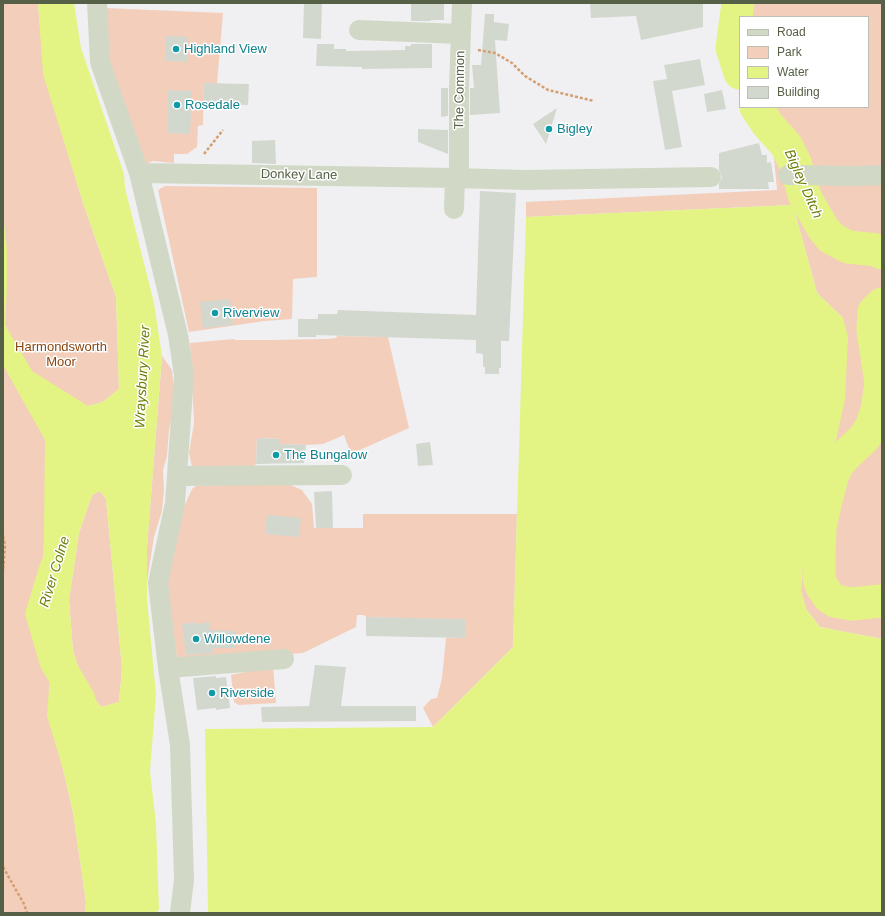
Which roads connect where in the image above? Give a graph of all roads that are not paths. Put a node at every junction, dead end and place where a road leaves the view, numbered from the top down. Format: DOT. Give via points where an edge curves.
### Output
graph roads {
  1 [pos="97,3"];
  2 [pos="462,3"];
  3 [pos="359,30"];
  4 [pos="460,41"];
  5 [pos="139,173"];
  6 [pos="788,175"];
  7 [pos="882,175"];
  8 [pos="711,177"];
  9 [pos="457,178"];
  10 [pos="454,208"];
  11 [pos="342,475"];
  12 [pos="177,476"];
  13 [pos="284,659"];
  14 [pos="168,668"];
  15 [pos="180,913"];
  1 -- 5 [label="street" via="100,62"];
  2 -- 4 [label="street, The Common"];
  3 -- 4 [label="street"];
  4 -- 9 [label="street, The Common"];
  5 -- 9 [label="street, Donkey Lane"];
  5 -- 12 [label="street" via="178,335 184,375"];
  6 -- 7 [label="street"];
  8 -- 9 [label="street, Donkey Lane" via="525,180"];
  9 -- 10 [label="street, The Common"];
  11 -- 12 [label="street"];
  12 -- 14 [label="street" via="175,503 158,583"];
  13 -- 14 [label="street"];
  14 -- 15 [label="street" via="180,745 184,880"];
}
